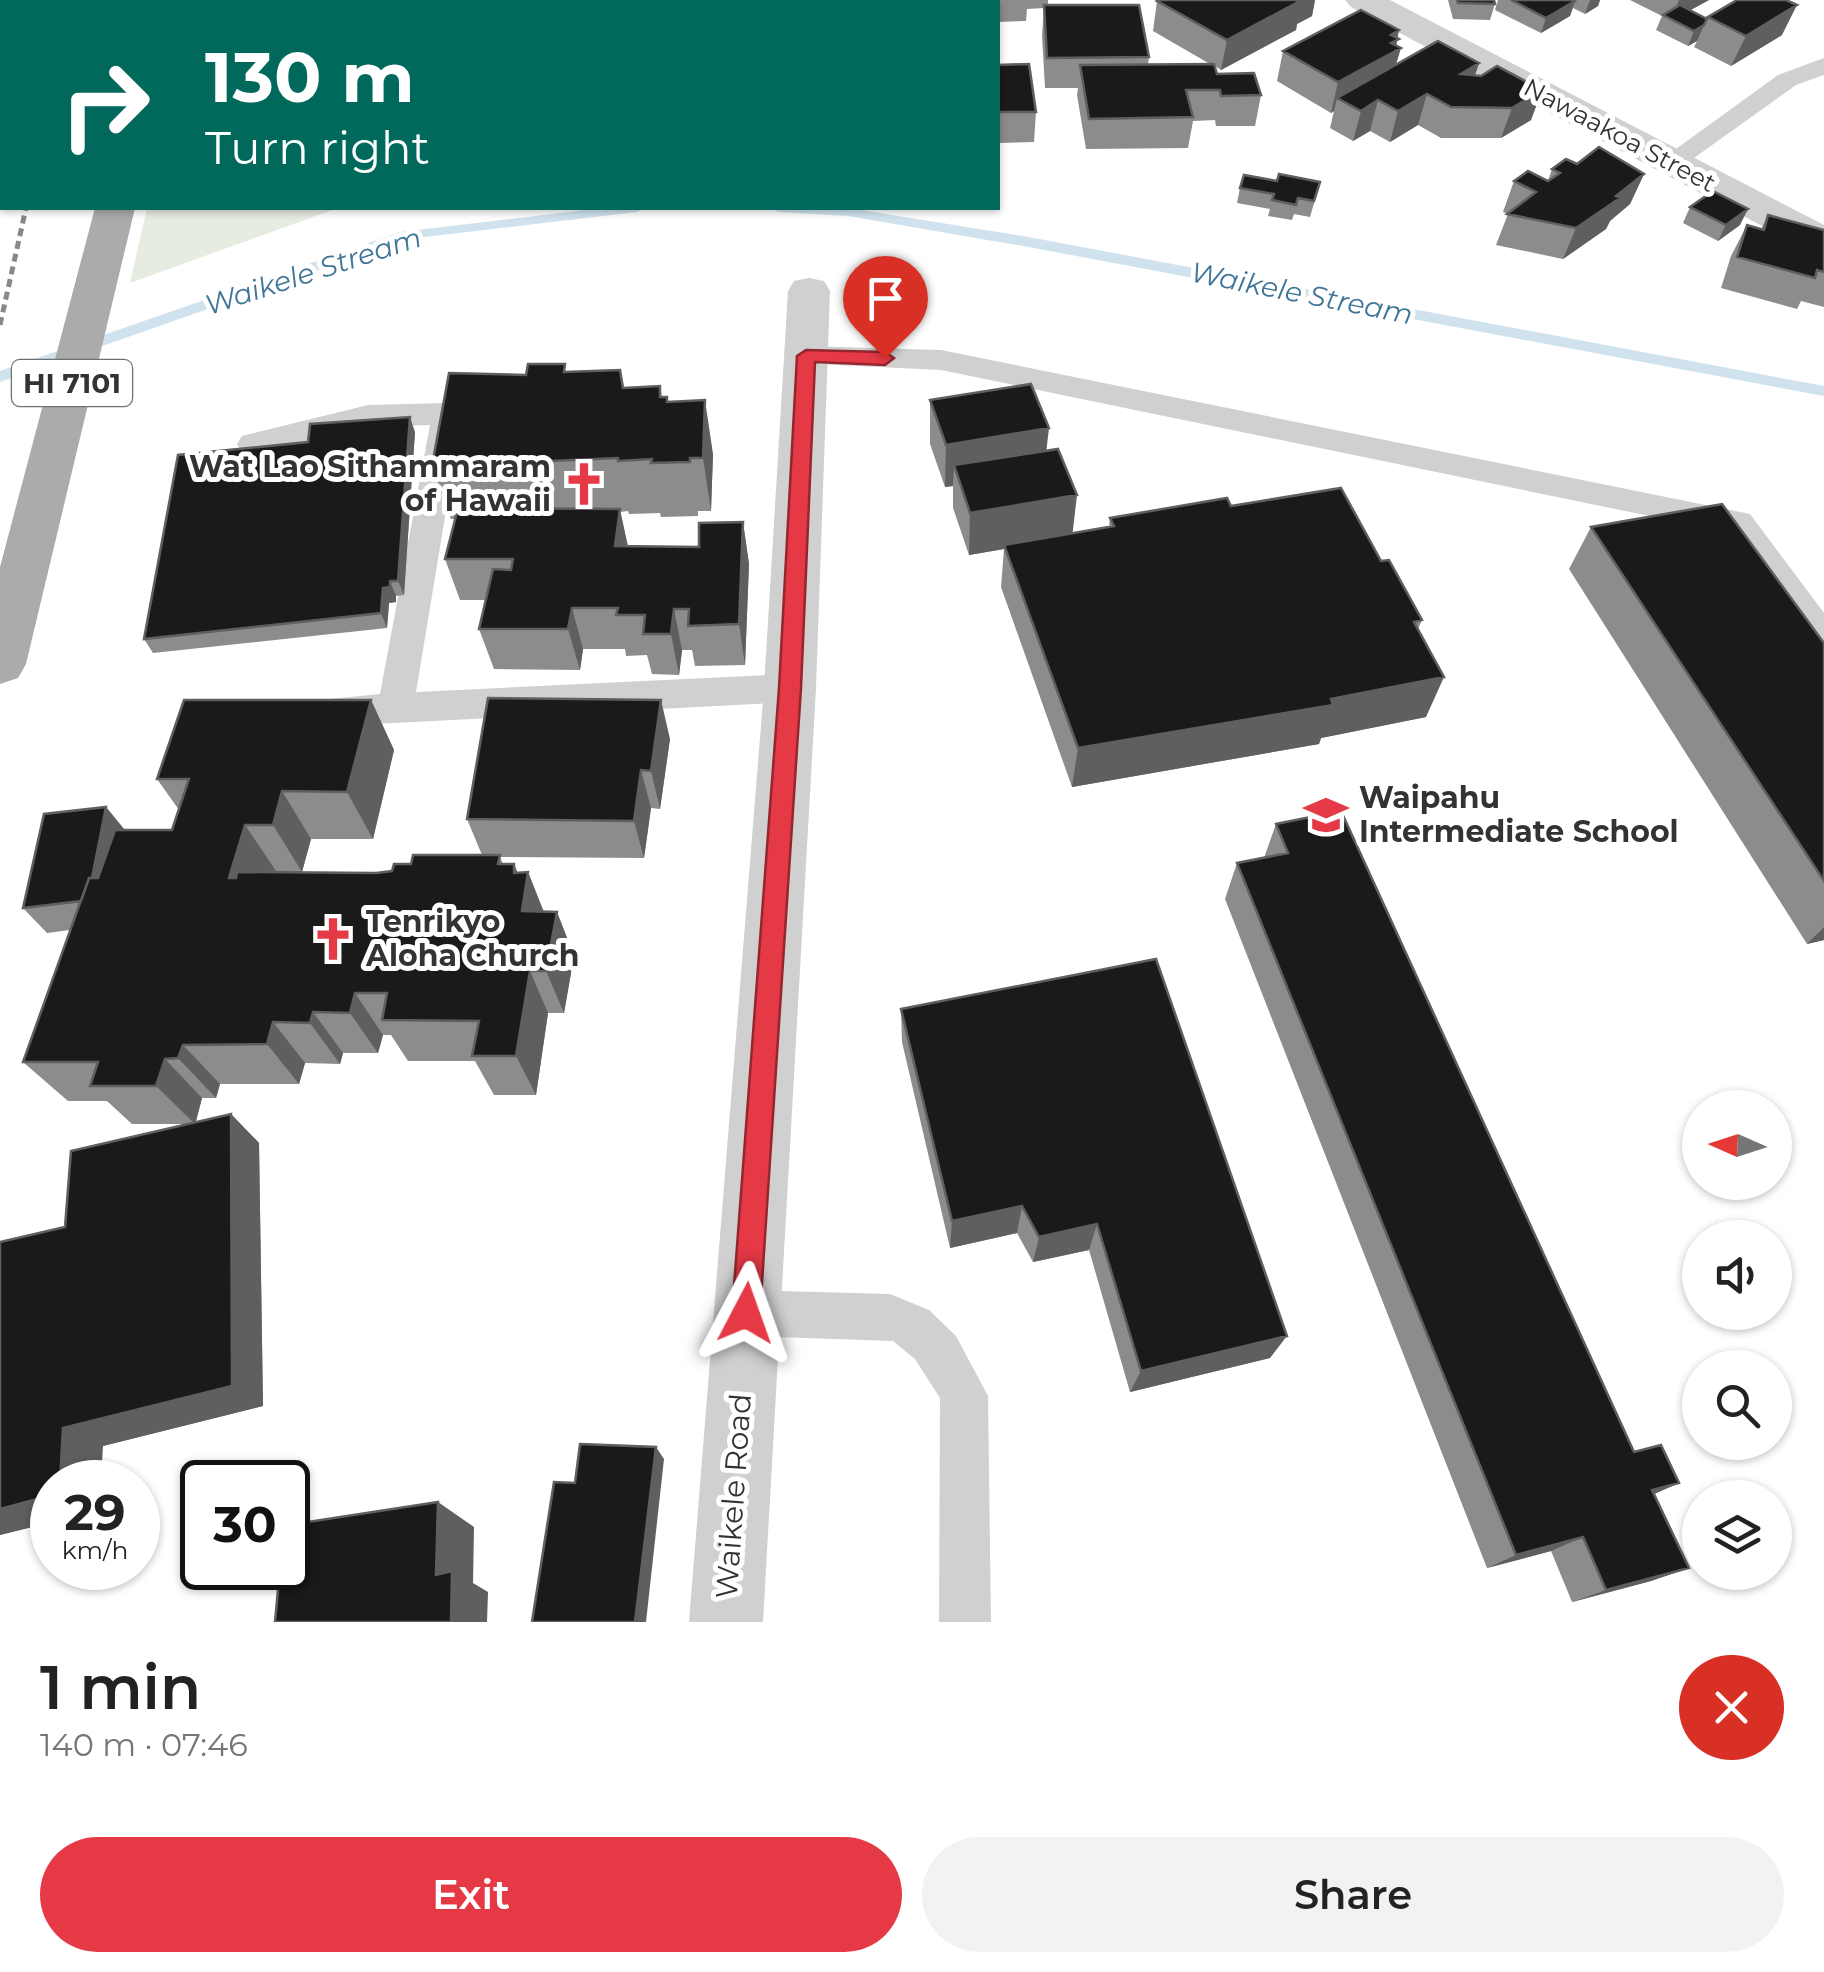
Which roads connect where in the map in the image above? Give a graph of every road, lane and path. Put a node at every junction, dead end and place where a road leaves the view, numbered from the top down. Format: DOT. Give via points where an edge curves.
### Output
graph roads {
  1 [pos="1363,0"];
  2 [pos="1824,66"];
  3 [pos="1670,162"];
  4 [pos="115,210"];
  5 [pos="1824,242"];
  6 [pos="809,291"];
  7 [pos="806,356"];
  8 [pos="253,444"];
  9 [pos="1824,639"];
  10 [pos="0,664"];
  11 [pos="790,688"];
  12 [pos="395,709"];
  13 [pos="280,712"];
  14 [pos="746,1313"];
  15 [pos="726,1622"];
  16 [pos="965,1622"];
  1 -- 3 [label="street, Nawaakoa Street"];
  2 -- 3 [label="lane" via="1787,80"];
  3 -- 5 [label="street, Nawaakoa Street"];
  4 -- 10 [label="main road, HI 7101"];
  6 -- 7 [label="street, Waikele Road"];
  7 -- 9 [label="lane" via="941,360 1738,522"];
  7 -- 11 [label="street, Waikele Road"];
  8 -- 12 [label="lane" via="368,416 447,414"];
  11 -- 12 [label="lane"];
  11 -- 14 [label="street, Waikele Road"];
  12 -- 13 [label="lane"];
  14 -- 15 [label="street, Waikele Road"];
  14 -- 16 [label="lane" via="898,1318 926,1337 950,1366 964,1396"];
}
